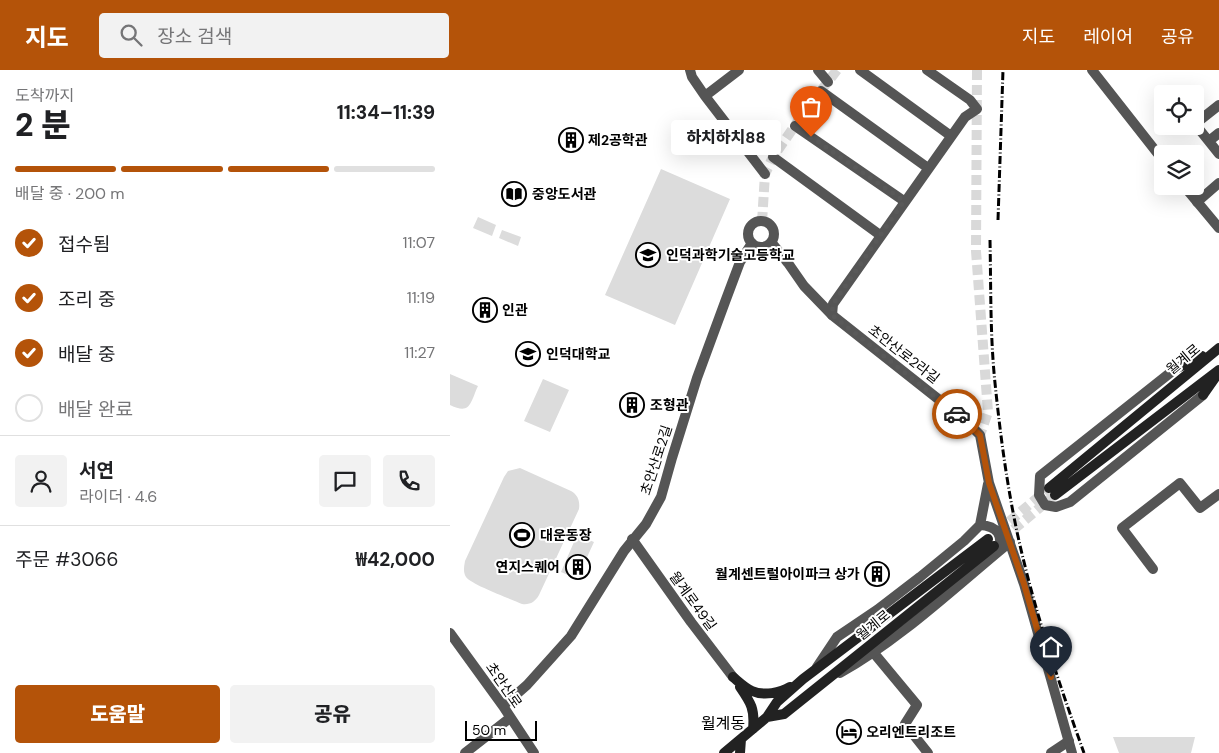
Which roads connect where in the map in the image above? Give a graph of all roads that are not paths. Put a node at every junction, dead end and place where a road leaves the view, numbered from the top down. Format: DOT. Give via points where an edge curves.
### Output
graph roads {
  1 [pos="690,70"];
  2 [pos="739,70"];
  3 [pos="818,70"];
  4 [pos="860,70"];
  5 [pos="927,70"];
  6 [pos="1092,70"];
  7 [pos="828,82"];
  8 [pos="821,91"];
  9 [pos="705,96"];
  10 [pos="1219,104"];
  11 [pos="1204,116"];
  12 [pos="795,126"];
  13 [pos="1219,133"];
  14 [pos="1203,135"];
  15 [pos="951,136"];
  16 [pos="1208,141"];
  17 [pos="1154,149"];
  18 [pos="1219,154"];
  19 [pos="773,157"];
  20 [pos="928,168"];
  21 [pos="766,174"];
  22 [pos="1219,183"];
  23 [pos="1191,195"];
  24 [pos="904,201"];
  25 [pos="1197,202"];
  26 [pos="1219,228"];
  27 [pos="880,235"];
  28 [pos="771,242"];
  29 [pos="752,243"];
  30 [pos="832,315"];
  31 [pos="1217,350"];
  32 [pos="1175,369"];
  33 [pos="1219,371"];
  34 [pos="1203,394"];
  35 [pos="989,483"];
  36 [pos="1219,494"];
  37 [pos="980,525"];
  38 [pos="632,539"];
  39 [pos="1010,542"];
  40 [pos="993,546"];
  41 [pos="1152,569"];
  42 [pos="450,633"];
  43 [pos="873,652"];
  44 [pos="812,673"];
  45 [pos="733,677"];
  46 [pos="803,679"];
  47 [pos="822,683"];
  48 [pos="503,706"];
  49 [pos="767,717"];
  50 [pos="510,718"];
  51 [pos="753,729"];
  52 [pos="741,739"];
  53 [pos="1069,740"];
  54 [pos="466,753"];
  55 [pos="534,753"];
  56 [pos="724,753"];
  57 [pos="740,753"];
  58 [pos="928,753"];
  59 [pos="1051,753"];
  60 [pos="1072,753"];
  1 -- 9 [label="street"];
  2 -- 9 [label="street"];
  3 -- 7 [label="street"];
  4 -- 15 [label="street"];
  5 -- 15 [label="street" via="970,100 976,109 965,117"];
  6 -- 17 [label="street"];
  8 -- 20 [label="street"];
  9 -- 21 [label="street"];
  10 -- 11 [label="street"];
  12 -- 24 [label="street"];
  13 -- 16 [label="street"];
  14 -- 16 [label="street"];
  15 -- 20 [label="street"];
  16 -- 18 [label="street"];
  19 -- 27 [label="street"];
  20 -- 24 [label="street"];
  22 -- 25 [label="street"];
  23 -- 25 [label="street"];
  24 -- 27 [label="street"];
  25 -- 26 [label="street"];
  27 -- 30 [label="street" via="833,304"];
  28 -- 29 [label="street" via="762,247"];
  28 -- 29 [label="street" via="774,236 772,227 760,222 749,229"];
  28 -- 30 [label="street, 초안산로2라길" via="804,286"];
  29 -- 38 [label="street, 초안산로2길" via="740,262 724,302 661,497 646,524"];
  30 -- 35 [label="street, 초안산로2라길" via="980,435"];
  31 -- 32 [label="main road"];
  31 -- 33 [label="main road, 월계로" via="1052,492"];
  32 -- 34 [label="street" via="1040,476 1039,495 1045,505 1056,507 1070,502"];
  33 -- 34 [label="main road"];
  35 -- 37 [label="street"];
  35 -- 39 [label="street"];
  36 -- 41 [label="street" via="1200,508 1180,483 1122,528"];
  37 -- 40 [label="street" via="990,526 1001,538 1001,543"];
  37 -- 44 [label="street" via="907,587 837,637"];
  38 -- 45 [label="street, 월계로49길"];
  38 -- 48 [label="street, 초안산로2길" via="571,636 527,685"];
  39 -- 40 [label="street"];
  39 -- 53 [label="street"];
  40 -- 43 [label="street" via="917,619"];
  40 -- 44 [label="main road, 월계로"];
  40 -- 47 [label="main road, 월계로"];
  42 -- 48 [label="street, 초안산로"];
  43 -- 47 [label="street"];
  43 -- 58 [label="street, 월계로" via="917,704 906,724"];
  44 -- 46 [label="main road, 월계로"];
  45 -- 46 [label="main road" via="760,694 785,690"];
  45 -- 51 [label="main road" via="752,705"];
  46 -- 49 [label="main road, 월계로" via="777,702"];
  47 -- 49 [label="main road, 월계로" via="784,714"];
  48 -- 50 [label="street, 초안산로"];
  49 -- 51 [label="main road, 월계로"];
  50 -- 54 [label="street"];
  50 -- 55 [label="street, 초안산로"];
  51 -- 52 [label="main road, 월계로"];
  52 -- 56 [label="main road, 월계로"];
  52 -- 57 [label="main road"];
  53 -- 59 [label="street"];
  53 -- 60 [label="street"];
}
